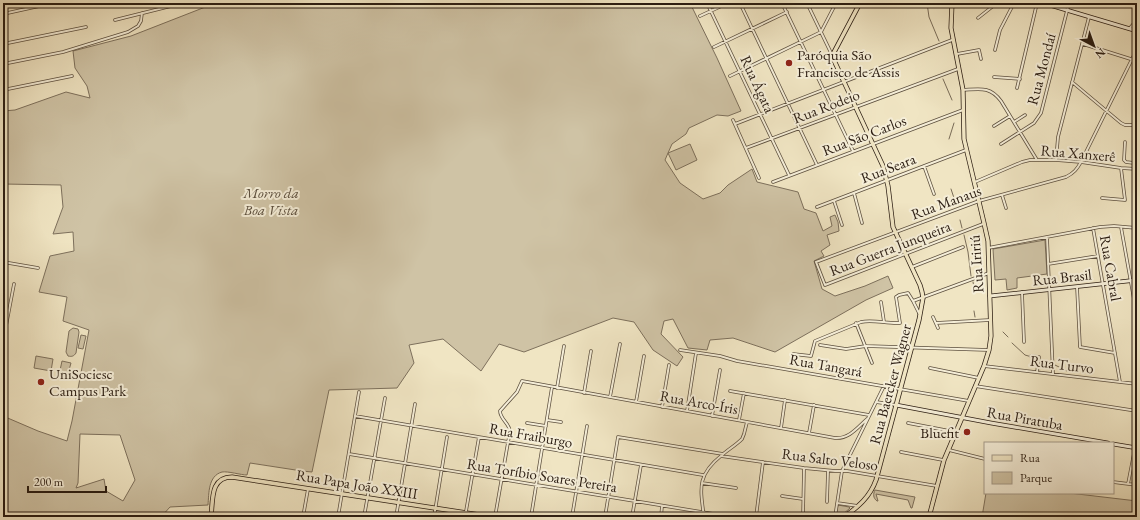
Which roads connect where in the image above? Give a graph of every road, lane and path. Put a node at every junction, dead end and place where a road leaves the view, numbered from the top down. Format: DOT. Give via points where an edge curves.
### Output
graph roads {
  1 [pos="53,3"];
  2 [pos="183,3"];
  3 [pos="707,3"];
  4 [pos="728,3"];
  5 [pos="740,3"];
  6 [pos="782,3"];
  7 [pos="807,3"];
  8 [pos="836,3"];
  9 [pos="860,3"];
  10 [pos="952,3"];
  11 [pos="997,3"];
  12 [pos="1014,3"];
  13 [pos="1037,3"];
  14 [pos="1043,3"];
  15 [pos="1070,3"];
  16 [pos="1068,10"];
  17 [pos="711,11"];
  18 [pos="787,12"];
  19 [pos="142,13"];
  20 [pos="3,14"];
  21 [pos="700,16"];
  22 [pos="1089,17"];
  23 [pos="978,18"];
  24 [pos="115,20"];
  25 [pos="1137,20"];
  26 [pos="86,27"];
  27 [pos="752,29"];
  28 [pos="1130,29"];
  29 [pos="1137,31"];
  30 [pos="821,32"];
  31 [pos="952,40"];
  32 [pos="725,41"];
  33 [pos="801,42"];
  34 [pos="3,44"];
  35 [pos="1082,44"];
  36 [pos="714,47"];
  37 [pos="1137,49"];
  38 [pos="995,50"];
  39 [pos="956,54"];
  40 [pos="832,56"];
  41 [pos="766,59"];
  42 [pos="981,59"];
  43 [pos="1132,59"];
  44 [pos="1137,61"];
  45 [pos="3,64"];
  46 [pos="959,68"];
  47 [pos="740,72"];
  48 [pos="72,76"];
  49 [pos="730,76"];
  50 [pos="994,77"];
  51 [pos="1020,79"];
  52 [pos="844,82"];
  53 [pos="1072,82"];
  54 [pos="1017,88"];
  55 [pos="3,90"];
  56 [pos="823,90"];
  57 [pos="964,90"];
  58 [pos="788,104"];
  59 [pos="856,107"];
  60 [pos="964,110"];
  61 [pos="1106,111"];
  62 [pos="760,114"];
  63 [pos="835,115"];
  64 [pos="1025,115"];
  65 [pos="1010,116"];
  66 [pos="733,120"];
  67 [pos="1014,122"];
  68 [pos="735,124"];
  69 [pos="1137,124"];
  70 [pos="994,126"];
  71 [pos="799,128"];
  72 [pos="1020,132"];
  73 [pos="772,139"];
  74 [pos="1125,142"];
  75 [pos="873,144"];
  76 [pos="1001,144"];
  77 [pos="746,148"];
  78 [pos="966,150"];
  79 [pos="853,152"];
  80 [pos="1037,160"];
  81 [pos="1056,160"];
  82 [pos="1137,161"];
  83 [pos="1081,162"];
  84 [pos="1128,163"];
  85 [pos="817,165"];
  86 [pos="924,166"];
  87 [pos="1121,168"];
  88 [pos="1128,168"];
  89 [pos="1136,168"];
  90 [pos="789,175"];
  91 [pos="760,178"];
  92 [pos="888,180"];
  93 [pos="773,182"];
  94 [pos="974,182"];
  95 [pos="854,193"];
  96 [pos="934,194"];
  97 [pos="1002,195"];
  98 [pos="1102,198"];
  99 [pos="834,201"];
  100 [pos="979,201"];
  101 [pos="1137,202"];
  102 [pos="817,207"];
  103 [pos="1006,208"];
  104 [pos="862,223"];
  105 [pos="984,223"];
  106 [pos="842,225"];
  107 [pos="1121,227"];
  108 [pos="1093,228"];
  109 [pos="1137,228"];
  110 [pos="895,233"];
  111 [pos="1047,237"];
  112 [pos="963,247"];
  113 [pos="988,248"];
  114 [pos="905,254"];
  115 [pos="1098,256"];
  116 [pos="3,262"];
  117 [pos="1048,264"];
  118 [pos="912,267"];
  119 [pos="38,268"];
  120 [pos="989,273"];
  121 [pos="1137,280"];
  122 [pos="1131,281"];
  123 [pos="14,284"];
  124 [pos="1102,284"];
  125 [pos="825,285"];
  126 [pos="1077,287"];
  127 [pos="1049,290"];
  128 [pos="1022,292"];
  129 [pos="990,296"];
  130 [pos="923,298"];
  131 [pos="913,301"];
  132 [pos="881,302"];
  133 [pos="3,314"];
  134 [pos="8,314"];
  135 [pos="920,314"];
  136 [pos="1137,316"];
  137 [pos="933,318"];
  138 [pos="991,320"];
  139 [pos="884,322"];
  140 [pos="856,323"];
  141 [pos="936,323"];
  142 [pos="938,328"];
  143 [pos="3,342"];
  144 [pos="1024,342"];
  145 [pos="620,344"];
  146 [pos="820,345"];
  147 [pos="564,346"];
  148 [pos="866,346"];
  149 [pos="911,348"];
  150 [pos="680,350"];
  151 [pos="988,350"];
  152 [pos="591,351"];
  153 [pos="696,353"];
  154 [pos="1114,353"];
  155 [pos="793,354"];
  156 [pos="644,356"];
  157 [pos="1031,356"];
  158 [pos="872,363"];
  159 [pos="669,365"];
  160 [pos="984,366"];
  161 [pos="930,368"];
  162 [pos="720,370"];
  163 [pos="1037,372"];
  164 [pos="1053,374"];
  165 [pos="979,378"];
  166 [pos="1120,382"];
  167 [pos="1137,384"];
  168 [pos="884,386"];
  169 [pos="975,386"];
  170 [pos="552,387"];
  171 [pos="557,388"];
  172 [pos="901,389"];
  173 [pos="730,391"];
  174 [pos="359,392"];
  175 [pos="584,392"];
  176 [pos="744,393"];
  177 [pos="610,397"];
  178 [pos="385,398"];
  179 [pos="785,400"];
  180 [pos="969,401"];
  181 [pos="636,402"];
  182 [pos="876,402"];
  183 [pos="415,404"];
  184 [pos="814,405"];
  185 [pos="896,405"];
  186 [pos="662,406"];
  187 [pos="687,411"];
  188 [pos="1137,411"];
  189 [pos="869,415"];
  190 [pos="355,416"];
  191 [pos="712,416"];
  192 [pos="962,418"];
  193 [pos="867,419"];
  194 [pos="381,420"];
  195 [pos="547,420"];
  196 [pos="739,420"];
  197 [pos="561,422"];
  198 [pos="747,422"];
  199 [pos="527,423"];
  200 [pos="908,423"];
  201 [pos="412,425"];
  202 [pos="546,426"];
  203 [pos="587,426"];
  204 [pos="781,428"];
  205 [pos="955,432"];
  206 [pos="809,433"];
  207 [pos="447,437"];
  208 [pos="479,437"];
  209 [pos="509,442"];
  210 [pos="1102,442"];
  211 [pos="1114,444"];
  212 [pos="542,448"];
  213 [pos="1136,448"];
  214 [pos="948,450"];
  215 [pos="901,452"];
  216 [pos="349,454"];
  217 [pos="582,454"];
  218 [pos="722,455"];
  219 [pos="375,458"];
  220 [pos="984,459"];
  221 [pos="614,460"];
  222 [pos="944,460"];
  223 [pos="763,462"];
  224 [pos="406,463"];
  225 [pos="641,464"];
  226 [pos="804,468"];
  227 [pos="442,469"];
  228 [pos="828,471"];
  229 [pos="842,471"];
  230 [pos="472,474"];
  231 [pos="704,475"];
  232 [pos="878,475"];
  233 [pos="502,479"];
  234 [pos="1114,482"];
  235 [pos="702,483"];
  236 [pos="1128,484"];
  237 [pos="536,485"];
  238 [pos="1137,485"];
  239 [pos="937,486"];
  240 [pos="308,488"];
  241 [pos="736,488"];
  242 [pos="576,491"];
  243 [pos="343,494"];
  244 [pos="782,496"];
  245 [pos="608,497"];
  246 [pos="368,498"];
  247 [pos="803,499"];
  248 [pos="635,501"];
  249 [pos="399,502"];
  250 [pos="827,502"];
  251 [pos="837,503"];
  252 [pos="662,506"];
  253 [pos="858,506"];
  254 [pos="436,508"];
  255 [pos="703,512"];
  256 [pos="465,515"];
  257 [pos="211,516"];
  258 [pos="222,517"];
  259 [pos="303,517"];
  260 [pos="338,517"];
  261 [pos="364,517"];
  262 [pos="396,517"];
  263 [pos="434,517"];
  264 [pos="494,517"];
  265 [pos="531,517"];
  266 [pos="572,517"];
  267 [pos="605,517"];
  268 [pos="632,517"];
  269 [pos="660,517"];
  270 [pos="704,517"];
  271 [pos="732,517"];
  272 [pos="756,517"];
  273 [pos="803,517"];
  274 [pos="835,517"];
  275 [pos="844,517"];
  276 [pos="929,517"];
  1 -- 20 [label="street"];
  2 -- 19 [label="street"];
  3 -- 17 [label="street, Rua Ágata"];
  4 -- 17 [label="street"];
  5 -- 27 [label="street"];
  6 -- 18 [label="street"];
  7 -- 30 [label="street"];
  8 -- 30 [label="street"];
  9 -- 40 [label="main road"];
  10 -- 31 [label="main road, Rua Iririú"];
  11 -- 23 [label="street"];
  12 -- 38 [label="street" via="1000,30"];
  13 -- 51 [label="street"];
  14 -- 16 [label="street"];
  15 -- 16 [label="street, Rua Mondaí"];
  16 -- 22 [label="street"];
  16 -- 72 [label="street, Rua Mondaí" via="1042,114"];
  17 -- 21 [label="street"];
  17 -- 32 [label="street, Rua Ágata"];
  18 -- 27 [label="street"];
  18 -- 33 [label="street"];
  19 -- 24 [label="street"];
  19 -- 45 [label="street" via="138,26 128,32 63,52"];
  22 -- 28 [label="street"];
  22 -- 35 [label="street"];
  25 -- 28 [label="street"];
  26 -- 34 [label="street"];
  27 -- 32 [label="street"];
  27 -- 41 [label="street"];
  28 -- 29 [label="street"];
  30 -- 33 [label="street"];
  30 -- 40 [label="street"];
  31 -- 39 [label="main road, Rua Iririú"];
  31 -- 52 [label="street"];
  32 -- 36 [label="street"];
  32 -- 47 [label="street, Rua Ágata"];
  33 -- 41 [label="street"];
  33 -- 56 [label="street"];
  35 -- 43 [label="street"];
  35 -- 53 [label="street"];
  37 -- 43 [label="street, Rua Manaus"];
  39 -- 42 [label="street" via="979,50"];
  39 -- 46 [label="main road, Rua Iririú"];
  40 -- 52 [label="main road"];
  41 -- 47 [label="street"];
  41 -- 58 [label="street"];
  43 -- 44 [label="street"];
  43 -- 61 [label="street, Rua Manaus"];
  46 -- 57 [label="main road, Rua Iririú"];
  46 -- 59 [label="street, Rua Rodeio"];
  47 -- 49 [label="street"];
  47 -- 62 [label="street, Rua Ágata"];
  48 -- 55 [label="street"];
  50 -- 51 [label="street"];
  51 -- 54 [label="street"];
  52 -- 56 [label="street"];
  52 -- 59 [label="main road"];
  53 -- 61 [label="street"];
  53 -- 81 [label="street" via="1058,137"];
  56 -- 58 [label="street"];
  56 -- 63 [label="street"];
  57 -- 60 [label="main road, Rua Iririú"];
  57 -- 65 [label="street" via="992,91"];
  58 -- 62 [label="street"];
  58 -- 71 [label="street"];
  59 -- 63 [label="street, Rua Rodeio"];
  59 -- 75 [label="main road"];
  60 -- 75 [label="street, Rua São Carlos"];
  60 -- 78 [label="main road, Rua Iririú"];
  61 -- 69 [label="street" via="1125,125"];
  61 -- 83 [label="street, Rua Manaus"];
  62 -- 68 [label="street"];
  62 -- 73 [label="street, Rua Ágata"];
  63 -- 71 [label="street, Rua Rodeio"];
  63 -- 79 [label="street"];
  64 -- 67 [label="street"];
  65 -- 67 [label="street"];
  65 -- 70 [label="street"];
  66 -- 68 [label="street"];
  67 -- 72 [label="street"];
  68 -- 77 [label="street"];
  71 -- 73 [label="street, Rua Rodeio"];
  71 -- 85 [label="street"];
  72 -- 76 [label="street, Rua Mondaí"];
  72 -- 80 [label="street"];
  73 -- 77 [label="street, Rua Rodeio"];
  73 -- 90 [label="street, Rua Ágata"];
  74 -- 84 [label="street" via="1124,160"];
  75 -- 79 [label="street, Rua São Carlos"];
  75 -- 92 [label="main road"];
  77 -- 91 [label="street"];
  78 -- 86 [label="street, Rua Seara"];
  78 -- 94 [label="main road, Rua Iririú"];
  79 -- 85 [label="street, Rua São Carlos"];
  80 -- 81 [label="street, Rua Xanxerê"];
  80 -- 94 [label="street, Rua Xanxerê" via="1022,162"];
  81 -- 83 [label="street, Rua Xanxerê"];
  82 -- 84 [label="street"];
  83 -- 87 [label="street, Rua Xanxerê"];
  83 -- 97 [label="street, Rua Manaus" via="1069,175"];
  84 -- 88 [label="street"];
  85 -- 90 [label="street, Rua São Carlos"];
  86 -- 92 [label="street, Rua Seara"];
  86 -- 96 [label="street"];
  87 -- 88 [label="street, Rua Xanxerê"];
  87 -- 98 [label="street" via="1125,200"];
  88 -- 89 [label="street, Rua Xanxerê"];
  89 -- 101 [label="street"];
  90 -- 93 [label="street, Rua São Carlos"];
  92 -- 95 [label="street, Rua Seara"];
  92 -- 110 [label="main road"];
  94 -- 100 [label="main road, Rua Iririú"];
  95 -- 99 [label="street, Rua Seara"];
  95 -- 104 [label="street"];
  97 -- 100 [label="street, Rua Manaus"];
  97 -- 103 [label="street"];
  99 -- 102 [label="street, Rua Seara"];
  99 -- 106 [label="street"];
  100 -- 105 [label="main road, Rua Iririú"];
  100 -- 110 [label="street, Rua Manaus"];
  105 -- 113 [label="main road, Rua Iririú"];
  105 -- 114 [label="street, Rua Guerra Junqueira"];
  107 -- 108 [label="street"];
  107 -- 109 [label="street"];
  107 -- 122 [label="street"];
  108 -- 111 [label="street"];
  108 -- 115 [label="street, Rua Cabral"];
  110 -- 114 [label="main road"];
  110 -- 125 [label="street, Rua Manaus" via="816,262"];
  111 -- 113 [label="street"];
  111 -- 117 [label="street"];
  112 -- 118 [label="street"];
  113 -- 120 [label="main road, Rua Iririú"];
  114 -- 118 [label="main road"];
  114 -- 125 [label="street, Rua Guerra Junqueira"];
  115 -- 117 [label="street"];
  115 -- 124 [label="street, Rua Cabral"];
  116 -- 119 [label="street"];
  117 -- 127 [label="street"];
  118 -- 130 [label="main road"];
  120 -- 129 [label="main road, Rua Iririú"];
  120 -- 130 [label="street"];
  121 -- 122 [label="street, Rua Brasil"];
  122 -- 124 [label="street, Rua Brasil"];
  122 -- 136 [label="street"];
  123 -- 134 [label="street"];
  124 -- 126 [label="street, Rua Brasil"];
  124 -- 154 [label="street, Rua Cabral"];
  126 -- 127 [label="street, Rua Brasil"];
  126 -- 154 [label="street" via="1080,348"];
  127 -- 128 [label="street, Rua Brasil"];
  127 -- 164 [label="street"];
  128 -- 129 [label="street, Rua Brasil"];
  128 -- 144 [label="street"];
  129 -- 138 [label="main road, Rua Iririú"];
  130 -- 131 [label="street"];
  130 -- 135 [label="main road, Rua Baercker Wagner"];
  131 -- 135 [label="street"];
  131 -- 139 [label="street" via="908,293 897,296 900,323"];
  132 -- 139 [label="street"];
  133 -- 134 [label="street"];
  134 -- 143 [label="street"];
  135 -- 149 [label="main road, Rua Baercker Wagner"];
  137 -- 141 [label="street"];
  138 -- 141 [label="street"];
  138 -- 151 [label="main road, Rua Iririú"];
  139 -- 140 [label="street"];
  140 -- 148 [label="street"];
  140 -- 155 [label="street" via="815,341 811,356"];
  141 -- 142 [label="street"];
  145 -- 177 [label="street"];
  146 -- 148 [label="street" via="846,349"];
  147 -- 171 [label="street"];
  148 -- 149 [label="street"];
  148 -- 158 [label="street"];
  149 -- 151 [label="street"];
  149 -- 172 [label="main road, Rua Baercker Wagner"];
  150 -- 153 [label="street, Rua Tangará"];
  151 -- 160 [label="main road, Rua Iririú"];
  152 -- 175 [label="street"];
  153 -- 168 [label="street, Rua Tangará"];
  153 -- 187 [label="street"];
  154 -- 166 [label="street, Rua Cabral"];
  156 -- 181 [label="street"];
  157 -- 163 [label="street" via="1040,357"];
  159 -- 186 [label="street"];
  160 -- 163 [label="street, Rua Turvo"];
  160 -- 165 [label="main road, Rua Iririú"];
  161 -- 165 [label="street"];
  162 -- 191 [label="street"];
  163 -- 164 [label="street, Rua Turvo"];
  164 -- 166 [label="street, Rua Turvo"];
  165 -- 169 [label="main road, Rua Iririú"];
  166 -- 167 [label="street, Rua Turvo"];
  168 -- 172 [label="street, Rua Tangará"];
  168 -- 182 [label="street"];
  169 -- 180 [label="main road, Rua Iririú"];
  169 -- 188 [label="street"];
  170 -- 171 [label="street, Rua Arco-Íris"];
  170 -- 195 [label="street"];
  170 -- 209 [label="street, Rua Arco-Íris" via="522,381 517,392 500,411 510,429"];
  171 -- 175 [label="street, Rua Arco-Íris"];
  172 -- 180 [label="street, Rua Tangará"];
  172 -- 185 [label="main road, Rua Baercker Wagner"];
  173 -- 176 [label="street"];
  174 -- 190 [label="street"];
  175 -- 177 [label="street, Rua Arco-Íris"];
  176 -- 179 [label="street"];
  176 -- 196 [label="street"];
  177 -- 181 [label="street, Rua Arco-Íris"];
  178 -- 194 [label="street"];
  179 -- 184 [label="street"];
  179 -- 204 [label="street"];
  180 -- 192 [label="main road, Rua Iririú"];
  181 -- 186 [label="street, Rua Arco-Íris"];
  182 -- 185 [label="street"];
  182 -- 189 [label="street"];
  183 -- 201 [label="street"];
  184 -- 189 [label="street"];
  184 -- 206 [label="street"];
  185 -- 192 [label="street, Rua Piratuba"];
  185 -- 232 [label="main road, Rua Baercker Wagner"];
  186 -- 187 [label="street, Rua Arco-Íris"];
  187 -- 191 [label="street, Rua Arco-Íris"];
  189 -- 193 [label="street"];
  190 -- 194 [label="street, Rua Fraiburgo"];
  190 -- 216 [label="street"];
  191 -- 196 [label="street, Rua Arco-Íris"];
  192 -- 205 [label="main road, Rua Iririú"];
  192 -- 210 [label="street, Rua Piratuba"];
  193 -- 206 [label="street, Rua Arco-Íris" via="843,437"];
  193 -- 229 [label="street"];
  194 -- 201 [label="street, Rua Fraiburgo"];
  194 -- 219 [label="street"];
  195 -- 197 [label="street"];
  195 -- 202 [label="street"];
  196 -- 198 [label="street, Rua Arco-Íris"];
  198 -- 204 [label="street, Rua Arco-Íris"];
  198 -- 218 [label="street" via="742,439"];
  199 -- 202 [label="street"];
  200 -- 205 [label="street"];
  201 -- 208 [label="street, Rua Fraiburgo"];
  201 -- 224 [label="street"];
  202 -- 212 [label="street"];
  203 -- 217 [label="street"];
  204 -- 206 [label="street, Rua Arco-Íris"];
  205 -- 214 [label="main road, Rua Iririú"];
  207 -- 227 [label="street"];
  208 -- 209 [label="street, Rua Fraiburgo"];
  208 -- 230 [label="street"];
  209 -- 212 [label="street, Rua Fraiburgo"];
  209 -- 233 [label="street"];
  211 -- 213 [label="street"];
  212 -- 217 [label="street, Rua Fraiburgo"];
  212 -- 237 [label="street"];
  213 -- 236 [label="street"];
  214 -- 220 [label="street"];
  214 -- 222 [label="main road, Rua Iririú"];
  215 -- 222 [label="street"];
  216 -- 219 [label="street, Rua Toríbio Soares Pereira"];
  216 -- 243 [label="street"];
  217 -- 221 [label="street, Rua Fraiburgo"];
  217 -- 242 [label="street"];
  218 -- 221 [label="street, Rua Salto Veloso" via="618,437"];
  218 -- 223 [label="street, Rua Salto Veloso"];
  218 -- 231 [label="street" via="709,466"];
  219 -- 224 [label="street, Rua Toríbio Soares Pereira"];
  219 -- 246 [label="street"];
  221 -- 225 [label="street, Rua Fraiburgo"];
  221 -- 245 [label="street"];
  222 -- 239 [label="main road, Rua Iririú"];
  223 -- 226 [label="street, Rua Salto Veloso"];
  223 -- 272 [label="street"];
  224 -- 227 [label="street, Rua Toríbio Soares Pereira"];
  224 -- 249 [label="street"];
  225 -- 231 [label="street, Rua Fraiburgo"];
  225 -- 248 [label="street"];
  226 -- 228 [label="street, Rua Salto Veloso"];
  226 -- 247 [label="street"];
  227 -- 230 [label="street, Rua Toríbio Soares Pereira"];
  227 -- 254 [label="street"];
  228 -- 229 [label="street, Rua Salto Veloso"];
  228 -- 250 [label="street"];
  229 -- 232 [label="street, Rua Salto Veloso"];
  229 -- 251 [label="street"];
  230 -- 233 [label="street, Rua Toríbio Soares Pereira"];
  230 -- 256 [label="street"];
  231 -- 235 [label="street"];
  232 -- 239 [label="street, Rua Salto Veloso"];
  232 -- 253 [label="main road, Rua Baercker Wagner" via="869,494"];
  233 -- 237 [label="street, Rua Toríbio Soares Pereira"];
  233 -- 264 [label="street"];
  234 -- 236 [label="street"];
  235 -- 241 [label="street"];
  235 -- 255 [label="street"];
  236 -- 238 [label="street"];
  237 -- 242 [label="street, Rua Toríbio Soares Pereira"];
  237 -- 265 [label="street"];
  239 -- 276 [label="main road, Rua Iririú"];
  240 -- 243 [label="main road, Rua Papa João XXIII"];
  240 -- 257 [label="main road, Rua Papa João XXIII" via="225,478 215,487"];
  240 -- 259 [label="street"];
  242 -- 245 [label="street, Rua Toríbio Soares Pereira"];
  242 -- 266 [label="street"];
  243 -- 246 [label="main road, Rua Papa João XXIII"];
  243 -- 260 [label="street"];
  244 -- 247 [label="street"];
  245 -- 248 [label="street, Rua Toríbio Soares Pereira"];
  245 -- 267 [label="street"];
  246 -- 249 [label="main road, Rua Papa João XXIII"];
  246 -- 261 [label="street"];
  247 -- 273 [label="street"];
  248 -- 252 [label="street, Rua Toríbio Soares Pereira"];
  248 -- 268 [label="street"];
  249 -- 254 [label="main road, Rua Papa João XXIII"];
  249 -- 262 [label="street"];
  251 -- 253 [label="street"];
  251 -- 274 [label="street"];
  252 -- 255 [label="street, Rua Toríbio Soares Pereira"];
  252 -- 269 [label="street"];
  253 -- 275 [label="main road, Rua Baercker Wagner"];
  254 -- 256 [label="main road, Rua Papa João XXIII"];
  254 -- 263 [label="street"];
  255 -- 270 [label="street"];
  255 -- 271 [label="street, Rua Toríbio Soares Pereira"];
  256 -- 264 [label="main road, Rua Papa João XXIII"];
  257 -- 258 [label="street"];
}
